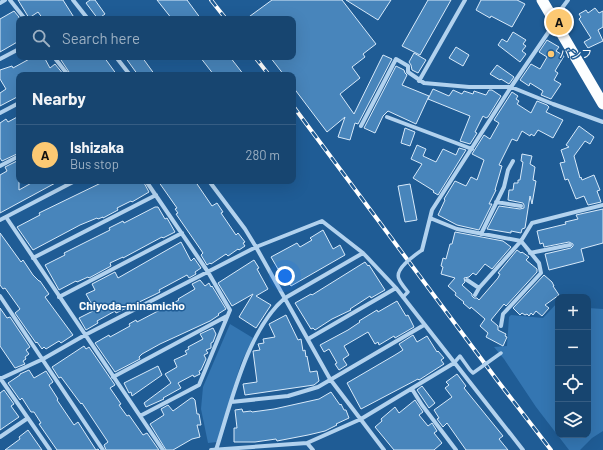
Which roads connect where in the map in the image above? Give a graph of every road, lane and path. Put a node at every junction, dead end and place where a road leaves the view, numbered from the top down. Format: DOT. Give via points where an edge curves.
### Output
graph roads {
  1 [pos="6,0"];
  2 [pos="10,0"];
  3 [pos="73,0"];
  4 [pos="465,0"];
  5 [pos="542,0"];
  6 [pos="568,0"];
  7 [pos="0,3"];
  8 [pos="23,16"];
  9 [pos="86,16"];
  10 [pos="555,22"];
  11 [pos="16,51"];
  12 [pos="0,59"];
  13 [pos="56,60"];
  14 [pos="118,60"];
  15 [pos="66,72"];
  16 [pos="128,72"];
  17 [pos="419,80"];
  18 [pos="511,87"];
  19 [pos="603,104"];
  20 [pos="16,105"];
  21 [pos="0,113"];
  22 [pos="387,117"];
  23 [pos="603,122"];
  24 [pos="361,126"];
  25 [pos="472,149"];
  26 [pos="16,158"];
  27 [pos="513,161"];
  28 [pos="0,166"];
  29 [pos="69,184"];
  30 [pos="148,184"];
  31 [pos="211,184"];
  32 [pos="156,195"];
  33 [pos="496,202"];
  34 [pos="603,205"];
  35 [pos="521,206"];
  36 [pos="6,217"];
  37 [pos="430,218"];
  38 [pos="0,220"];
  39 [pos="182,233"];
  40 [pos="481,234"];
  41 [pos="521,242"];
  42 [pos="570,245"];
  43 [pos="256,247"];
  44 [pos="422,250"];
  45 [pos="363,253"];
  46 [pos="530,253"];
  47 [pos="33,258"];
  48 [pos="208,272"];
  49 [pos="467,280"];
  50 [pos="396,288"];
  51 [pos="478,288"];
  52 [pos="475,294"];
  53 [pos="0,296"];
  54 [pos="59,297"];
  55 [pos="403,297"];
  56 [pos="285,298"];
  57 [pos="228,316"];
  58 [pos="424,325"];
  59 [pos="501,326"];
  60 [pos="85,335"];
  61 [pos="308,339"];
  62 [pos="502,353"];
  63 [pos="43,359"];
  64 [pos="454,363"];
  65 [pos="113,377"];
  66 [pos="0,379"];
  67 [pos="332,380"];
  68 [pos="412,389"];
  69 [pos="232,402"];
  70 [pos="140,416"];
  71 [pos="28,418"];
  72 [pos="361,419"];
  73 [pos="0,437"];
  74 [pos="307,443"];
  75 [pos="50,450"];
  76 [pos="103,450"];
  77 [pos="163,450"];
  78 [pos="214,450"];
  79 [pos="313,450"];
  80 [pos="384,450"];
  81 [pos="456,450"];
  82 [pos="523,450"];
  1 -- 7 [label="street"];
  2 -- 8 [label="street"];
  3 -- 9 [label="street"];
  4 -- 17 [label="street"];
  5 -- 10 [label="highway"];
  6 -- 10 [label="street" via="556,16"];
  10 -- 18 [label="street"];
  10 -- 19 [label="highway"];
  11 -- 12 [label="street"];
  13 -- 15 [label="street"];
  14 -- 16 [label="street"];
  17 -- 18 [label="street" via="424,83 469,87"];
  17 -- 24 [label="street" via="408,72 408,66 396,59"];
  18 -- 23 [label="street"];
  18 -- 25 [label="street"];
  20 -- 21 [label="street"];
  22 -- 25 [label="street"];
  25 -- 37 [label="street" via="432,210"];
  26 -- 28 [label="street"];
  27 -- 33 [label="street"];
  29 -- 36 [label="street"];
  30 -- 32 [label="street"];
  31 -- 43 [label="street"];
  32 -- 39 [label="street"];
  32 -- 47 [label="street"];
  33 -- 35 [label="street"];
  33 -- 40 [label="street"];
  34 -- 41 [label="street" via="532,223"];
  36 -- 38 [label="street"];
  36 -- 47 [label="street"];
  37 -- 40 [label="street" via="457,229"];
  37 -- 44 [label="street"];
  39 -- 48 [label="street"];
  39 -- 54 [label="street"];
  40 -- 41 [label="street"];
  41 -- 46 [label="street"];
  41 -- 51 [label="street"];
  42 -- 46 [label="street"];
  43 -- 45 [label="street" via="322,220"];
  43 -- 48 [label="street"];
  43 -- 56 [label="street"];
  44 -- 55 [label="street, bridge" via="399,270 398,279 408,292"];
  45 -- 50 [label="street"];
  45 -- 56 [label="street"];
  46 -- 59 [label="street" via="539,263 541,273 503,314"];
  47 -- 54 [label="street"];
  48 -- 57 [label="street" via="230,310"];
  48 -- 60 [label="street"];
  49 -- 51 [label="street"];
  50 -- 55 [label="street"];
  50 -- 61 [label="street"];
  51 -- 52 [label="street"];
  53 -- 63 [label="street"];
  54 -- 60 [label="street"];
  55 -- 58 [label="street"];
  56 -- 61 [label="street"];
  56 -- 69 [label="street" via="275,306 244,362"];
  57 -- 65 [label="street"];
  57 -- 70 [label="street" via="199,385"];
  58 -- 64 [label="street"];
  58 -- 67 [label="street"];
  60 -- 63 [label="street"];
  60 -- 65 [label="street"];
  61 -- 67 [label="street"];
  62 -- 64 [label="street, bridge" via="473,372 460,356"];
  63 -- 66 [label="street"];
  63 -- 76 [label="street"];
  64 -- 68 [label="street"];
  64 -- 82 [label="street"];
  65 -- 70 [label="street"];
  66 -- 71 [label="street"];
  67 -- 69 [label="street" via="288,396"];
  67 -- 72 [label="street"];
  68 -- 72 [label="street"];
  68 -- 81 [label="street"];
  69 -- 78 [label="street"];
  70 -- 77 [label="street"];
  71 -- 73 [label="street"];
  71 -- 75 [label="street"];
  72 -- 74 [label="street"];
  72 -- 80 [label="street"];
  74 -- 78 [label="street"];
  74 -- 79 [label="street"];
}
